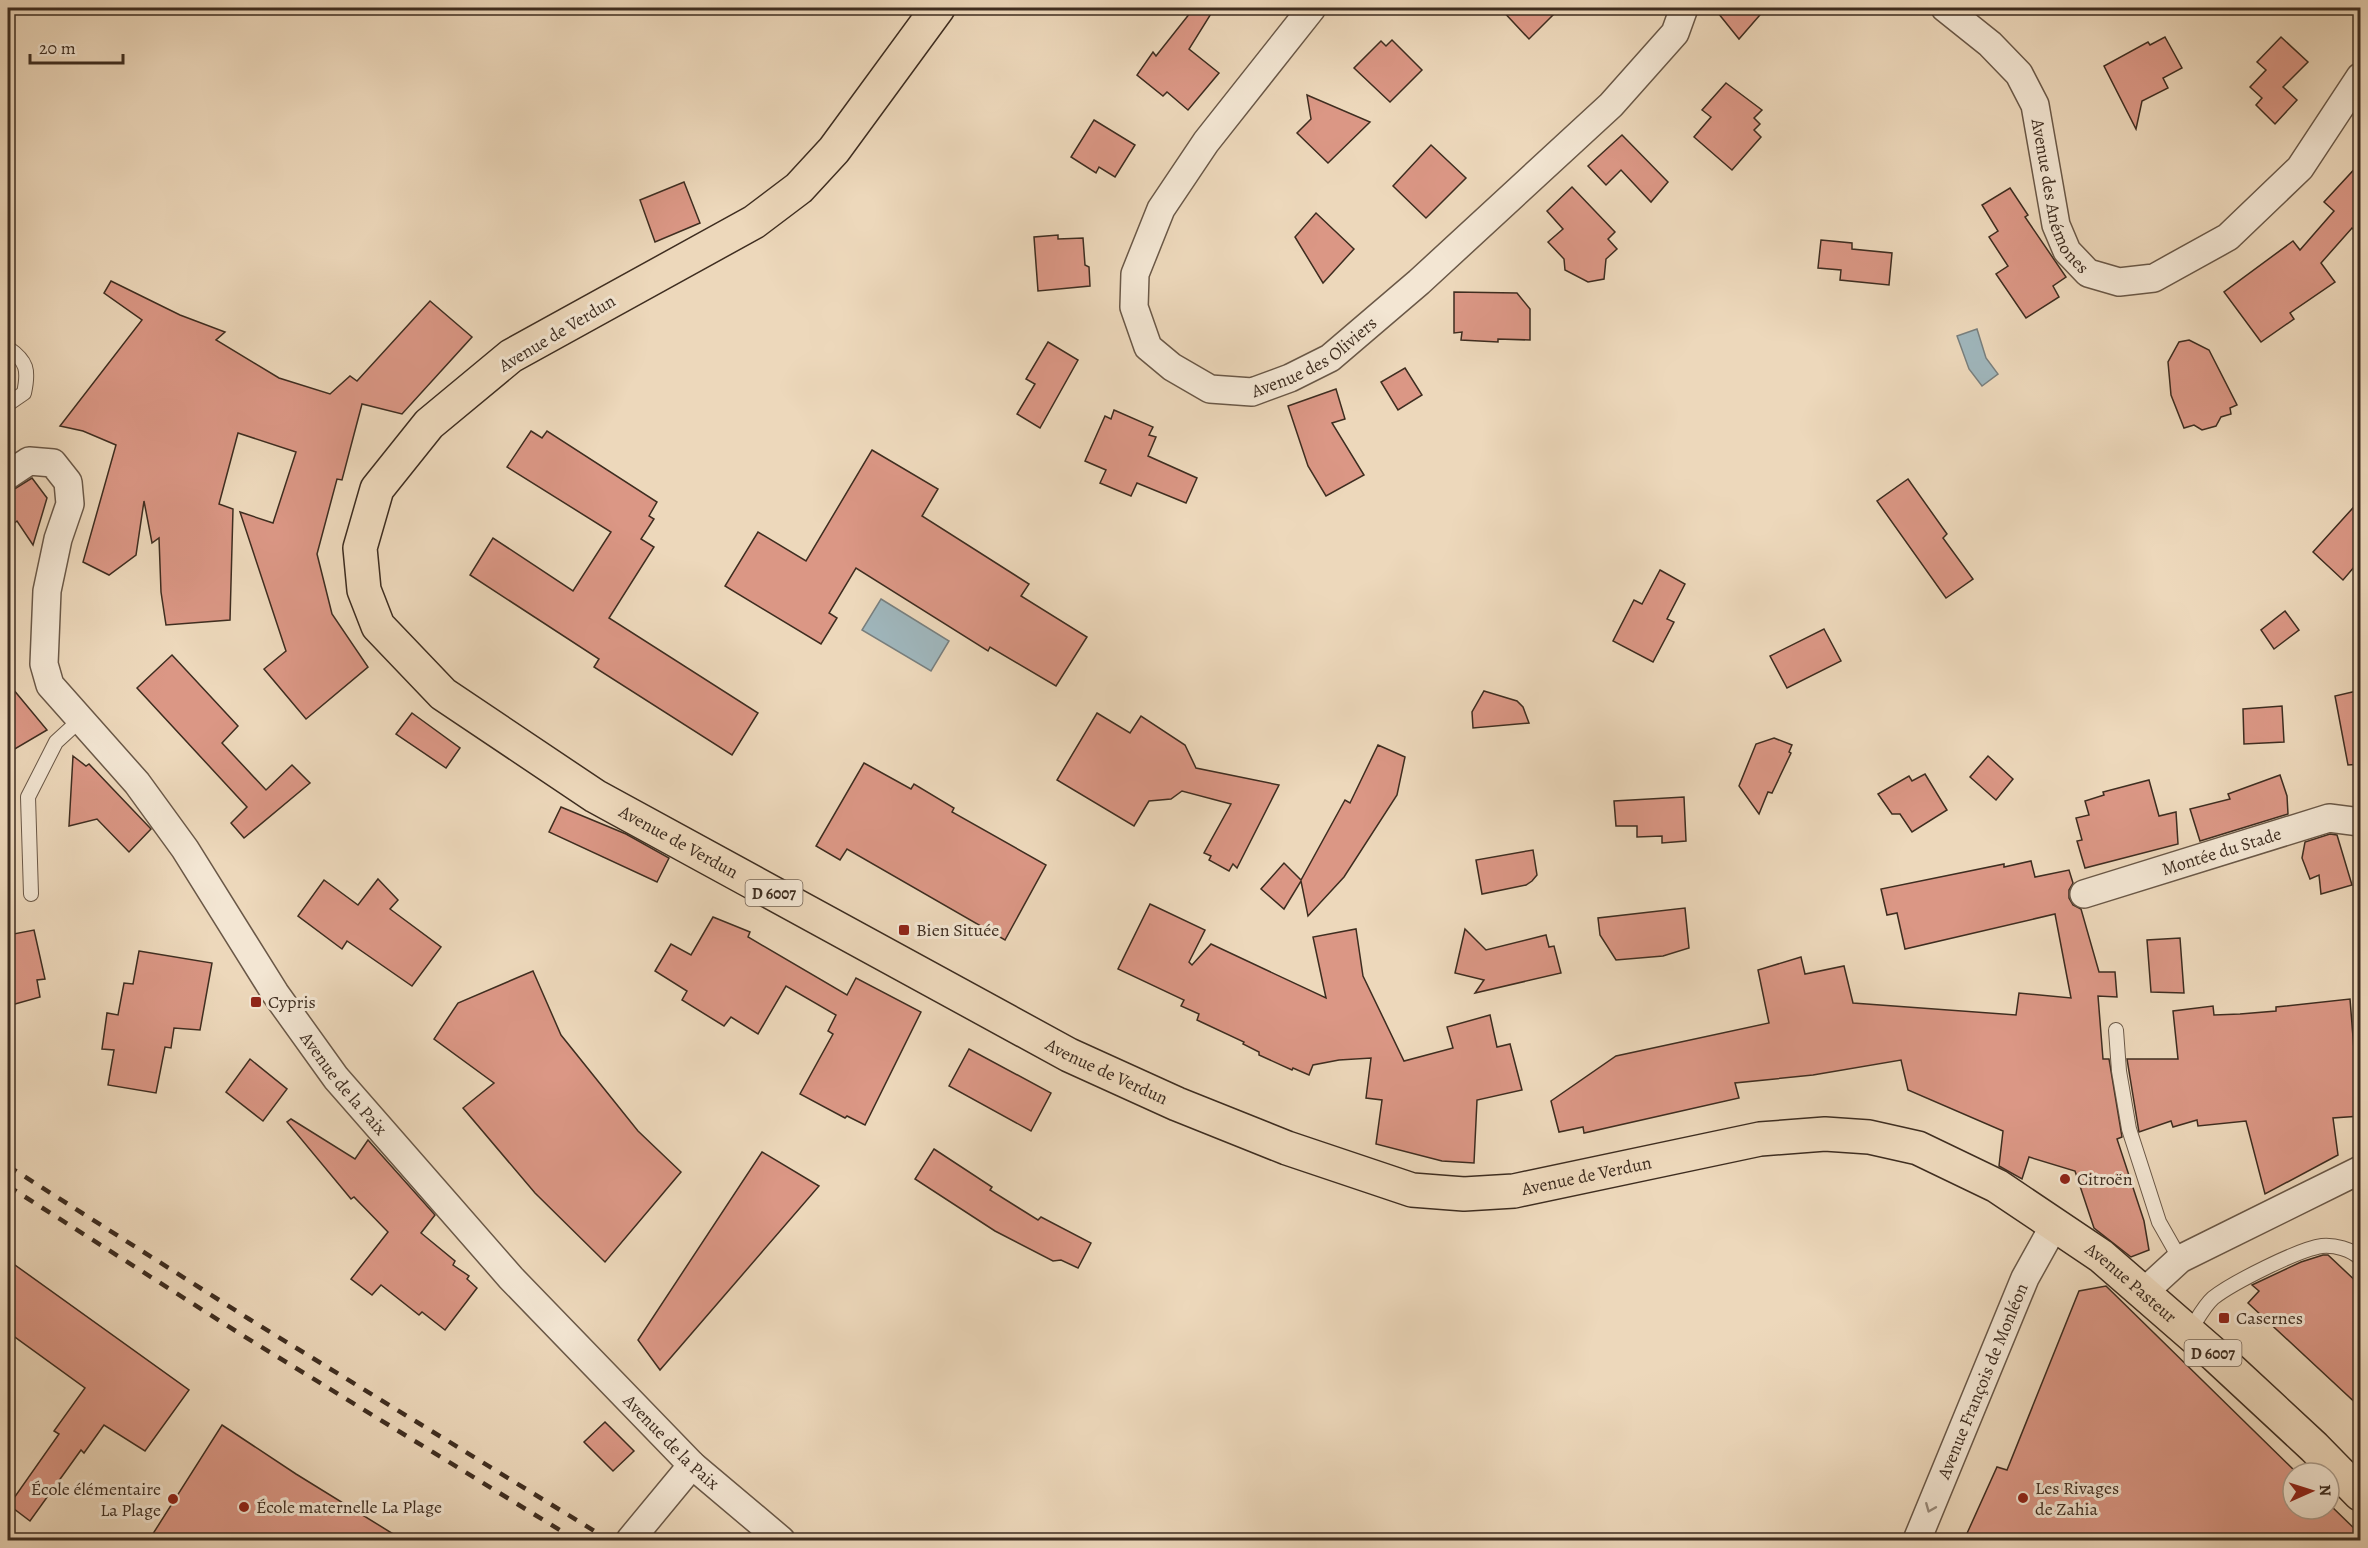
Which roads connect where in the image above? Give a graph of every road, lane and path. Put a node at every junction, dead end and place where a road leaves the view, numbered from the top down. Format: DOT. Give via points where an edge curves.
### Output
graph roads {
  1 [pos="938,8"];
  2 [pos="1312,8"];
  3 [pos="1684,8"];
  4 [pos="1945,8"];
  5 [pos="2361,77"];
  6 [pos="8,348"];
  7 [pos="8,404"];
  8 [pos="8,476"];
  9 [pos="80,720"];
  10 [pos="2361,822"];
  11 [pos="31,894"];
  12 [pos="2084,894"];
  13 [pos="2116,1029"];
  14 [pos="2361,1170"];
  15 [pos="2055,1224"];
  16 [pos="2361,1258"];
  17 [pos="2180,1259"];
  18 [pos="2144,1292"];
  19 [pos="2189,1332"];
  20 [pos="692,1465"];
  21 [pos="2361,1494"];
  22 [pos="630,1540"];
  23 [pos="781,1540"];
  24 [pos="1917,1540"];
  1 -- 15 [label="main road, Avenue de Verdun / D 6007" via="834,150 799,188 754,222 511,356 429,424 376,489 360,548 364,590 378,626 443,694 595,796 1070,1055 1287,1148 1412,1190 1464,1194 1514,1191 1760,1139 1825,1134 1869,1137 1918,1148 1997,1186"];
  2 -- 3 [label="street, Avenue des Oliviers" via="1206,142 1161,209 1135,274 1134,307 1148,347 1172,367 1210,389 1252,392 1290,378 1337,352 1611,105 1675,33"];
  4 -- 5 [label="street, Avenue des Anémones" via="1990,44 2019,74 2035,105 2056,225 2067,251 2088,273 2119,282 2154,278 2228,237 2300,168"];
  6 -- 7 [label="lane" via="21,357 28,377 24,393"];
  8 -- 9 [label="street, Avenue de la Paix" via="29,461 53,463 68,482 70,504 47,591 44,664 50,685"];
  9 -- 11 [label="lane" via="56,742 28,797"];
  9 -- 20 [label="street, Avenue de la Paix" via="137,783 275,993 336,1078 511,1278"];
  10 -- 12 [label="street, Montée du Stade" via="2329,818"];
  13 -- 17 [label="lane" via="2129,1129 2159,1222"];
  14 -- 17 [label="street"];
  15 -- 18 [label="main road, Avenue Pasteur / D 6007"];
  15 -- 24 [label="street, Avenue François de Monléon, one-way" via="2025,1278"];
  16 -- 19 [label="lane" via="2339,1247 2322,1246 2302,1252 2234,1284 2211,1300"];
  17 -- 18 [label="street"];
  18 -- 19 [label="main road, Avenue Pasteur / D 6007"];
  19 -- 21 [label="main road, Avenue Pasteur / D 6007"];
  20 -- 22 [label="street"];
  20 -- 23 [label="street, Avenue de la Paix"];
}
